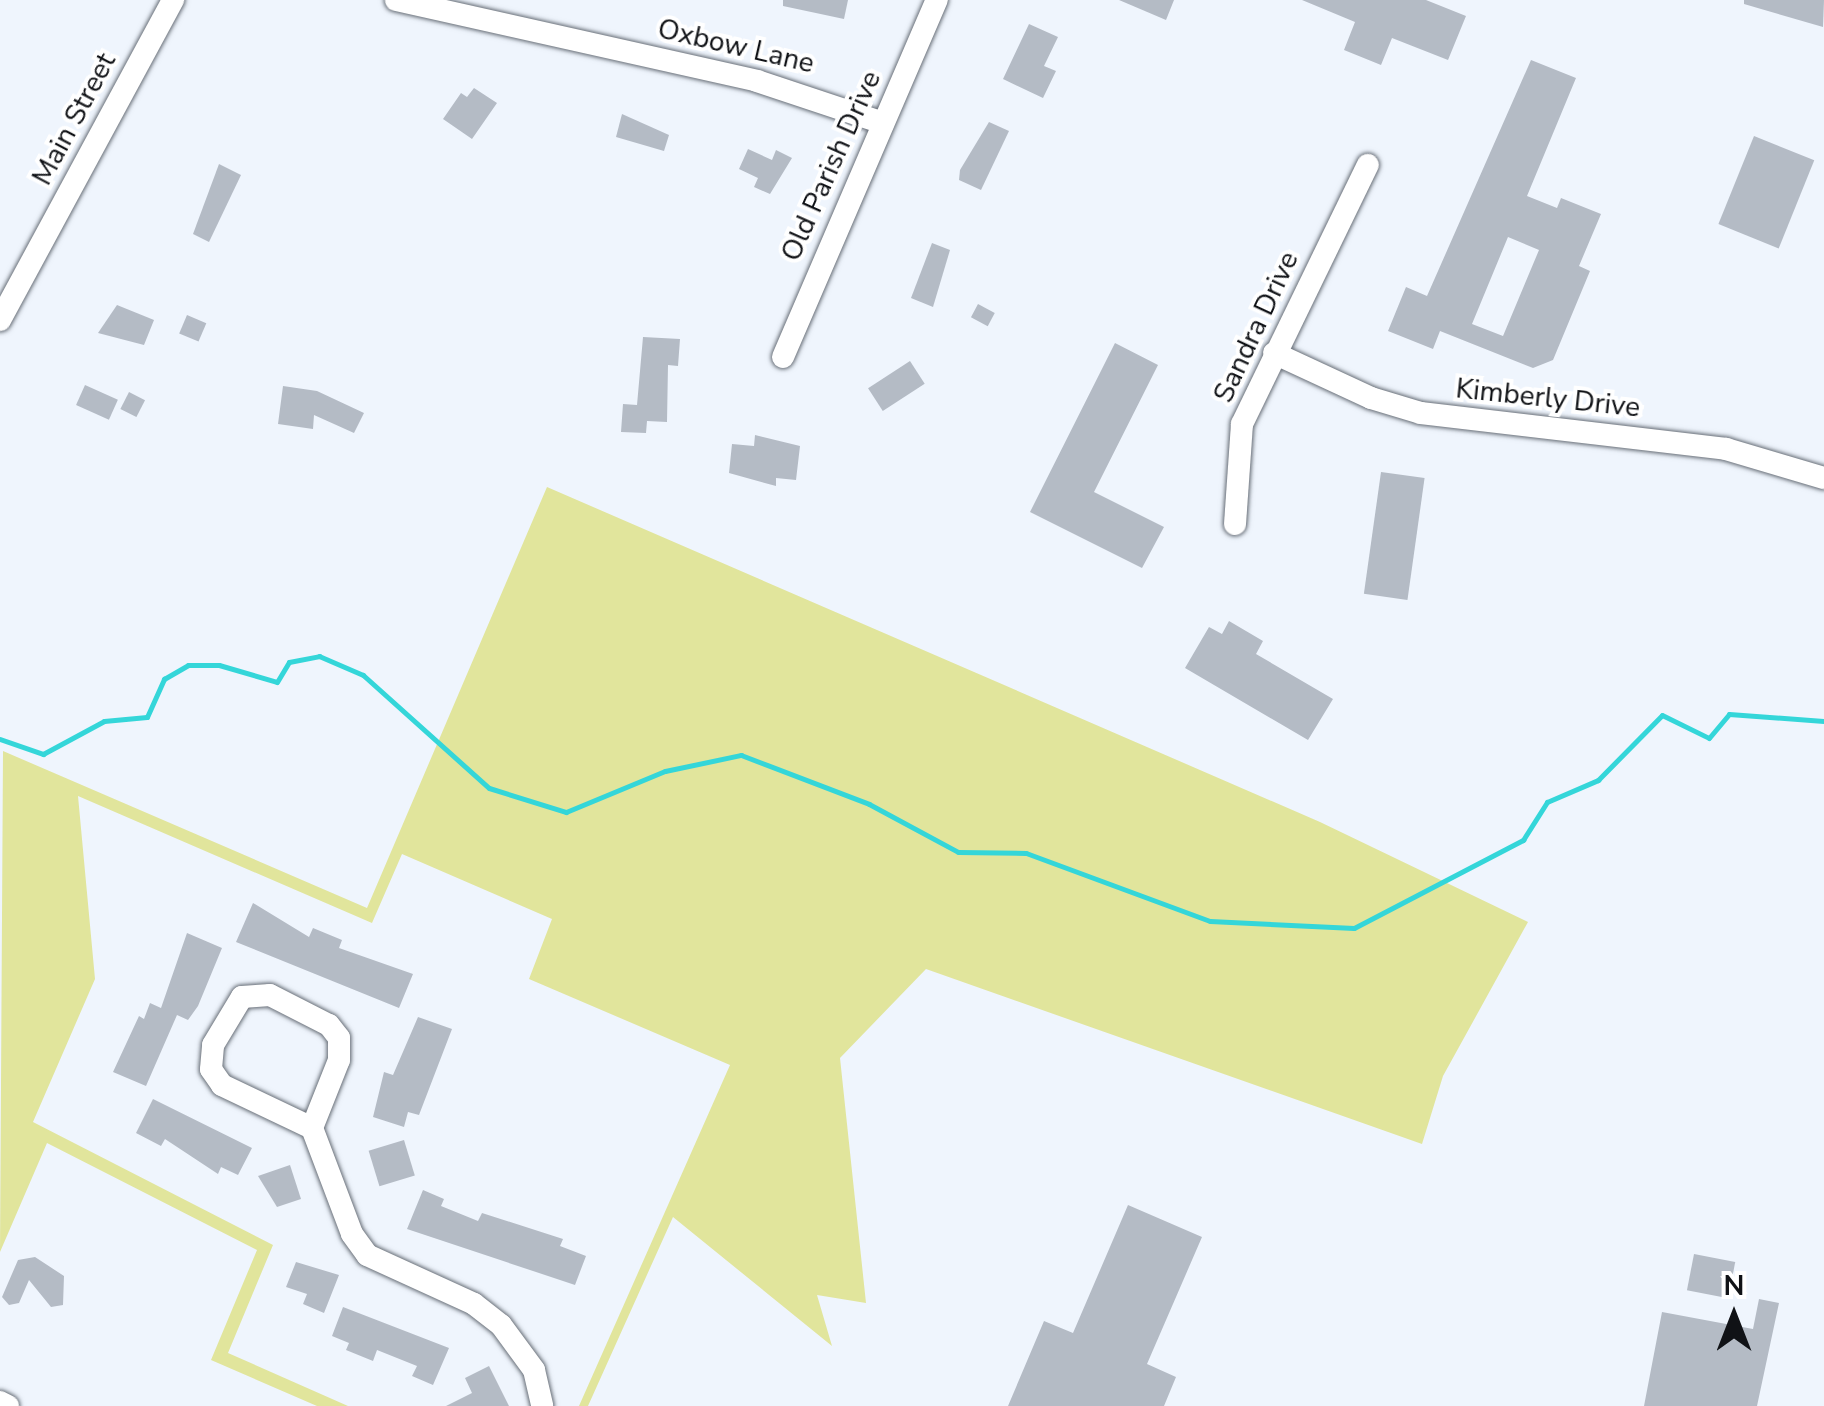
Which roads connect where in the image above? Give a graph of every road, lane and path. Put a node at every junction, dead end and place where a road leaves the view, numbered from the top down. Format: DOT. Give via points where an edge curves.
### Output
graph roads {
  1 [pos="173,0"];
  2 [pos="396,0"];
  3 [pos="937,0"];
  4 [pos="883,123"];
  5 [pos="1368,165"];
  6 [pos="0,320"];
  7 [pos="1274,353"];
  8 [pos="783,357"];
  9 [pos="1824,478"];
  10 [pos="1235,524"];
  11 [pos="312,1128"];
  12 [pos="0,1402"];
  13 [pos="8,1406"];
  14 [pos="542,1406"];
  1 -- 6 [label="street, Main Street"];
  2 -- 4 [label="street, Oxbow Lane" via="757,80"];
  3 -- 4 [label="street, Old Parish Drive"];
  4 -- 8 [label="street, Old Parish Drive"];
  5 -- 7 [label="street, Sandra Drive"];
  7 -- 9 [label="street, Kimberly Drive" via="1371,398 1421,413 1726,449"];
  7 -- 10 [label="street, Sandra Drive" via="1242,424"];
  11 -- 11 [label="street" via="339,1060 339,1038 329,1025 270,995 242,997 214,1045 211,1069 222,1086"];
  11 -- 14 [label="street" via="352,1234 368,1255 474,1304 501,1325 534,1370"];
  12 -- 13 [label="street"];
}
